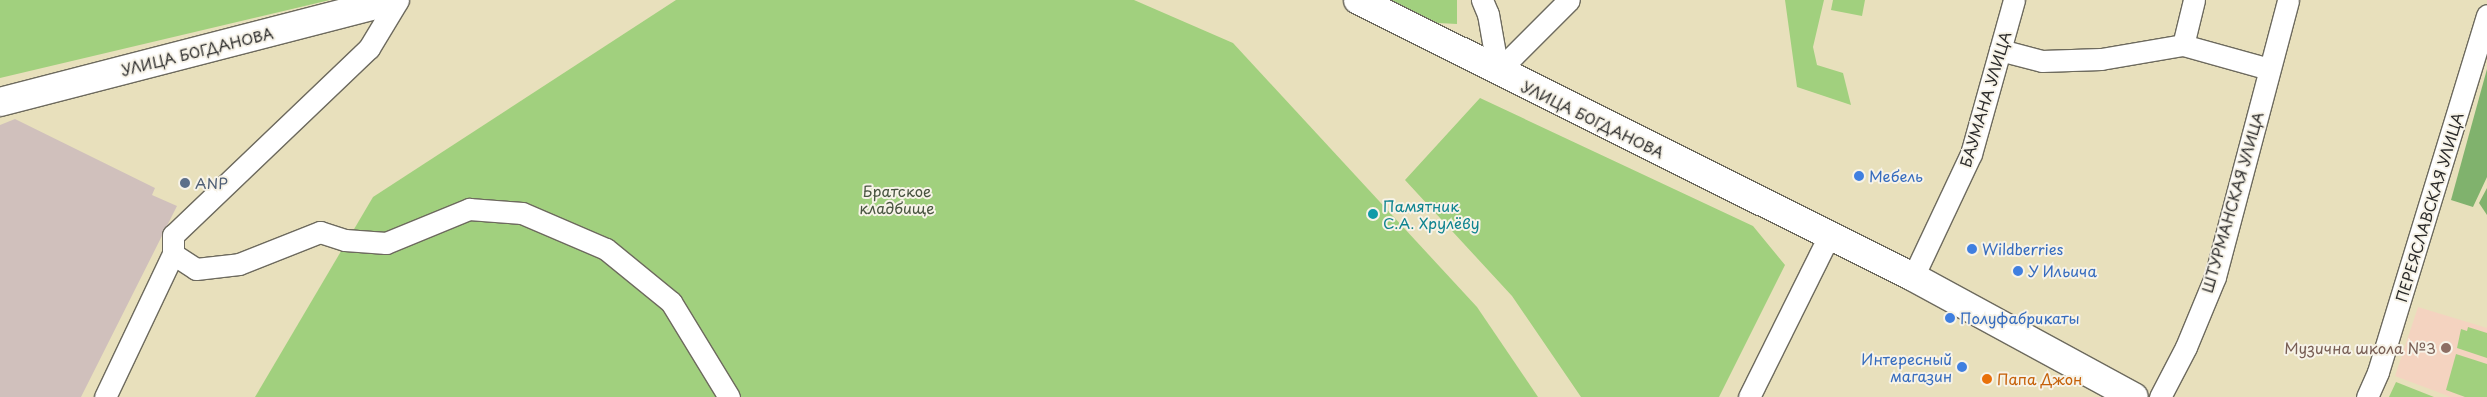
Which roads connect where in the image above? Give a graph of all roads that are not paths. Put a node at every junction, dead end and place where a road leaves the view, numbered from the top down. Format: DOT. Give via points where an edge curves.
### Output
graph roads {
  1 [pos="396,0"];
  2 [pos="1358,0"];
  3 [pos="1482,0"];
  4 [pos="1569,0"];
  5 [pos="2014,0"];
  6 [pos="2194,0"];
  7 [pos="2288,0"];
  8 [pos="2487,16"];
  9 [pos="2183,45"];
  10 [pos="2000,50"];
  11 [pos="2269,69"];
  12 [pos="1498,71"];
  13 [pos="0,102"];
  14 [pos="1829,236"];
  15 [pos="173,254"];
  16 [pos="1914,277"];
  17 [pos="105,397"];
  18 [pos="729,397"];
  19 [pos="1749,397"];
  20 [pos="2134,397"];
  21 [pos="2160,397"];
  22 [pos="2367,397"];
  1 -- 13 [label="main road, УЛИЦА БОГДАНОВА"];
  1 -- 15 [label="street" via="369,48 173,235"];
  2 -- 12 [label="main road, УЛИЦА БОГДАНОВА"];
  3 -- 12 [label="street" via="1488,14"];
  4 -- 12 [label="street"];
  5 -- 10 [label="street, БАУМАНА УЛИЦА"];
  6 -- 9 [label="street"];
  7 -- 11 [label="street, ШТУРМАНСКАЯ УЛИЦА"];
  8 -- 22 [label="street, ПЕРЕЯСЛАВСКАЯ УЛИЦА" via="2378,372"];
  9 -- 10 [label="street" via="2102,59 2042,61"];
  9 -- 11 [label="street"];
  10 -- 16 [label="street, БАУМАНА УЛИЦА" via="1971,154"];
  11 -- 21 [label="street, ШТУРМАНСКАЯ УЛИЦА" via="2215,277 2186,348"];
  12 -- 14 [label="main road, УЛИЦА БОГДАНОВА"];
  14 -- 16 [label="main road, УЛИЦА БОГДАНОВА"];
  14 -- 19 [label="street"];
  15 -- 17 [label="street"];
  15 -- 18 [label="street" via="196,269 239,264 320,232 345,240 386,243 469,209 522,213 606,249 671,302"];
  16 -- 20 [label="main road, УЛИЦА БОГДАНОВА"];
}
